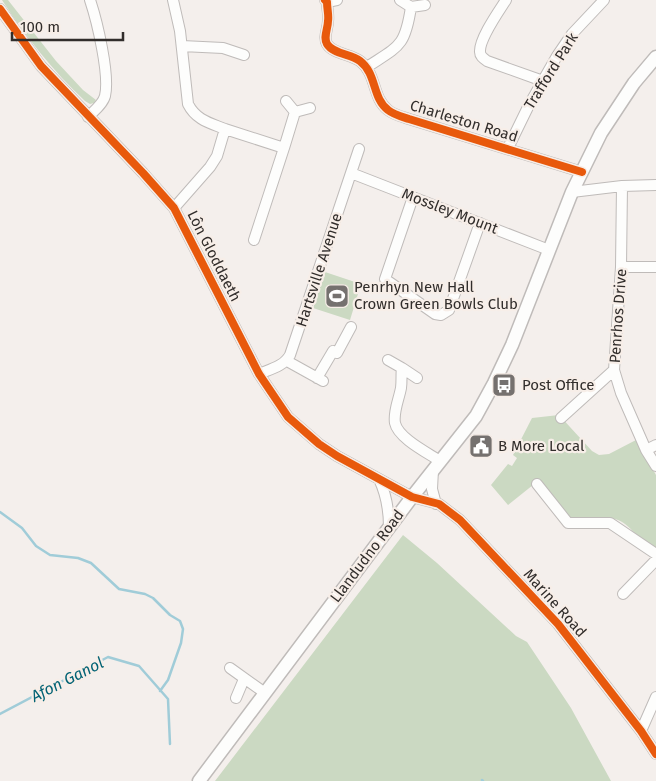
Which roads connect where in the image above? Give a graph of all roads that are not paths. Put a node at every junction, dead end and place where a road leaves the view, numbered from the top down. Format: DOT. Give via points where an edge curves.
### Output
graph roads {
  1 [pos="90,0"];
  2 [pos="173,0"];
  3 [pos="400,0"];
  4 [pos="506,0"];
  5 [pos="604,0"];
  6 [pos="330,1"];
  7 [pos="425,6"];
  8 [pos="411,7"];
  9 [pos="0,8"];
  10 [pos="182,46"];
  11 [pos="244,55"];
  12 [pos="656,58"];
  13 [pos="367,67"];
  14 [pos="543,81"];
  15 [pos="286,101"];
  16 [pos="310,108"];
  17 [pos="295,112"];
  18 [pos="88,117"];
  19 [pos="225,128"];
  20 [pos="284,148"];
  21 [pos="508,148"];
  22 [pos="359,149"];
  23 [pos="582,172"];
  24 [pos="351,173"];
  25 [pos="656,184"];
  26 [pos="622,186"];
  27 [pos="572,192"];
  28 [pos="413,197"];
  29 [pos="174,208"];
  30 [pos="480,222"];
  31 [pos="254,240"];
  32 [pos="549,250"];
  33 [pos="622,267"];
  34 [pos="656,267"];
  35 [pos="351,327"];
  36 [pos="388,360"];
  37 [pos="287,361"];
  38 [pos="402,368"];
  39 [pos="614,370"];
  40 [pos="259,374"];
  41 [pos="417,378"];
  42 [pos="561,418"];
  43 [pos="656,445"];
  44 [pos="646,450"];
  45 [pos="437,465"];
  46 [pos="656,466"];
  47 [pos="379,479"];
  48 [pos="536,484"];
  49 [pos="412,496"];
  50 [pos="436,504"];
  51 [pos="389,527"];
  52 [pos="656,554"];
  53 [pos="656,560"];
  54 [pos="623,594"];
  55 [pos="230,668"];
  56 [pos="244,679"];
  57 [pos="265,694"];
  58 [pos="656,697"];
  59 [pos="236,698"];
  60 [pos="640,731"];
  61 [pos="656,754"];
  62 [pos="199,781"];
  1 -- 18 [label="street" via="97,19 106,90 103,101"];
  2 -- 10 [label="street"];
  3 -- 8 [label="street"];
  4 -- 14 [label="street" via="486,32 480,53 487,61"];
  5 -- 14 [label="street, Trafford Park" via="572,34"];
  6 -- 13 [label="street" via="325,39 328,45 333,50 351,55"];
  7 -- 8 [label="street"];
  8 -- 13 [label="street" via="408,30 399,46"];
  9 -- 18 [label="street, Lôn Gloddaeth" via="41,66"];
  10 -- 11 [label="street" via="223,48"];
  10 -- 19 [label="street" via="186,97 191,110 204,121"];
  12 -- 23 [label="main road, Llandudno Road" via="612,115"];
  13 -- 21 [label="street, Charleston Road" via="381,102 389,111 409,120"];
  14 -- 21 [label="street, Trafford Park"];
  15 -- 17 [label="street"];
  16 -- 17 [label="street"];
  17 -- 20 [label="street"];
  18 -- 29 [label="street, Lôn Gloddaeth"];
  19 -- 20 [label="street"];
  19 -- 29 [label="street" via="217,156 210,167"];
  20 -- 31 [label="street"];
  21 -- 23 [label="street, Charleston Road"];
  22 -- 24 [label="street, Hartsville Avenue"];
  23 -- 27 [label="main road, Llandudno Road"];
  24 -- 28 [label="street, Mossley Mount"];
  24 -- 37 [label="street, Hartsville Avenue"];
  25 -- 26 [label="street"];
  26 -- 27 [label="street"];
  26 -- 33 [label="street, Penrhos Drive"];
  27 -- 32 [label="main road, Llandudno Road"];
  28 -- 30 [label="street, Mossley Mount"];
  28 -- 30 [label="street" via="385,279 435,314 441,315 449,310"];
  29 -- 40 [label="street, Lôn Gloddaeth"];
  30 -- 32 [label="street, Mossley Mount"];
  32 -- 45 [label="main road, Llandudno Road" via="494,384 476,416"];
  33 -- 34 [label="street"];
  33 -- 39 [label="street, Penrhos Drive"];
  35 -- 37 [label="street" via="337,353 333,351 320,380"];
  36 -- 38 [label="street"];
  37 -- 40 [label="street"];
  38 -- 41 [label="street"];
  38 -- 45 [label="street" via="395,423 404,437"];
  39 -- 42 [label="street"];
  39 -- 44 [label="street, Penrhos Drive"];
  40 -- 47 [label="street, Lôn Gloddaeth" via="288,417 302,431 337,456"];
  43 -- 44 [label="street"];
  44 -- 46 [label="street, Penrhos Drive"];
  45 -- 49 [label="main road, Llandudno Road"];
  45 -- 50 [label="street" via="432,489"];
  47 -- 49 [label="street, Lôn Gloddaeth"];
  47 -- 51 [label="street" via="389,511"];
  48 -- 52 [label="street" via="568,523 610,523"];
  49 -- 50 [label="street, Marine Road"];
  49 -- 51 [label="main road, Llandudno Road"];
  50 -- 60 [label="street, Marine Road" via="460,520 558,624"];
  51 -- 57 [label="main road, Llandudno Road"];
  53 -- 54 [label="street"];
  55 -- 56 [label="street"];
  56 -- 57 [label="street"];
  56 -- 59 [label="street"];
  57 -- 62 [label="main road, Llandudno Road"];
  58 -- 60 [label="street"];
  60 -- 61 [label="street, Marine Road"];
}
